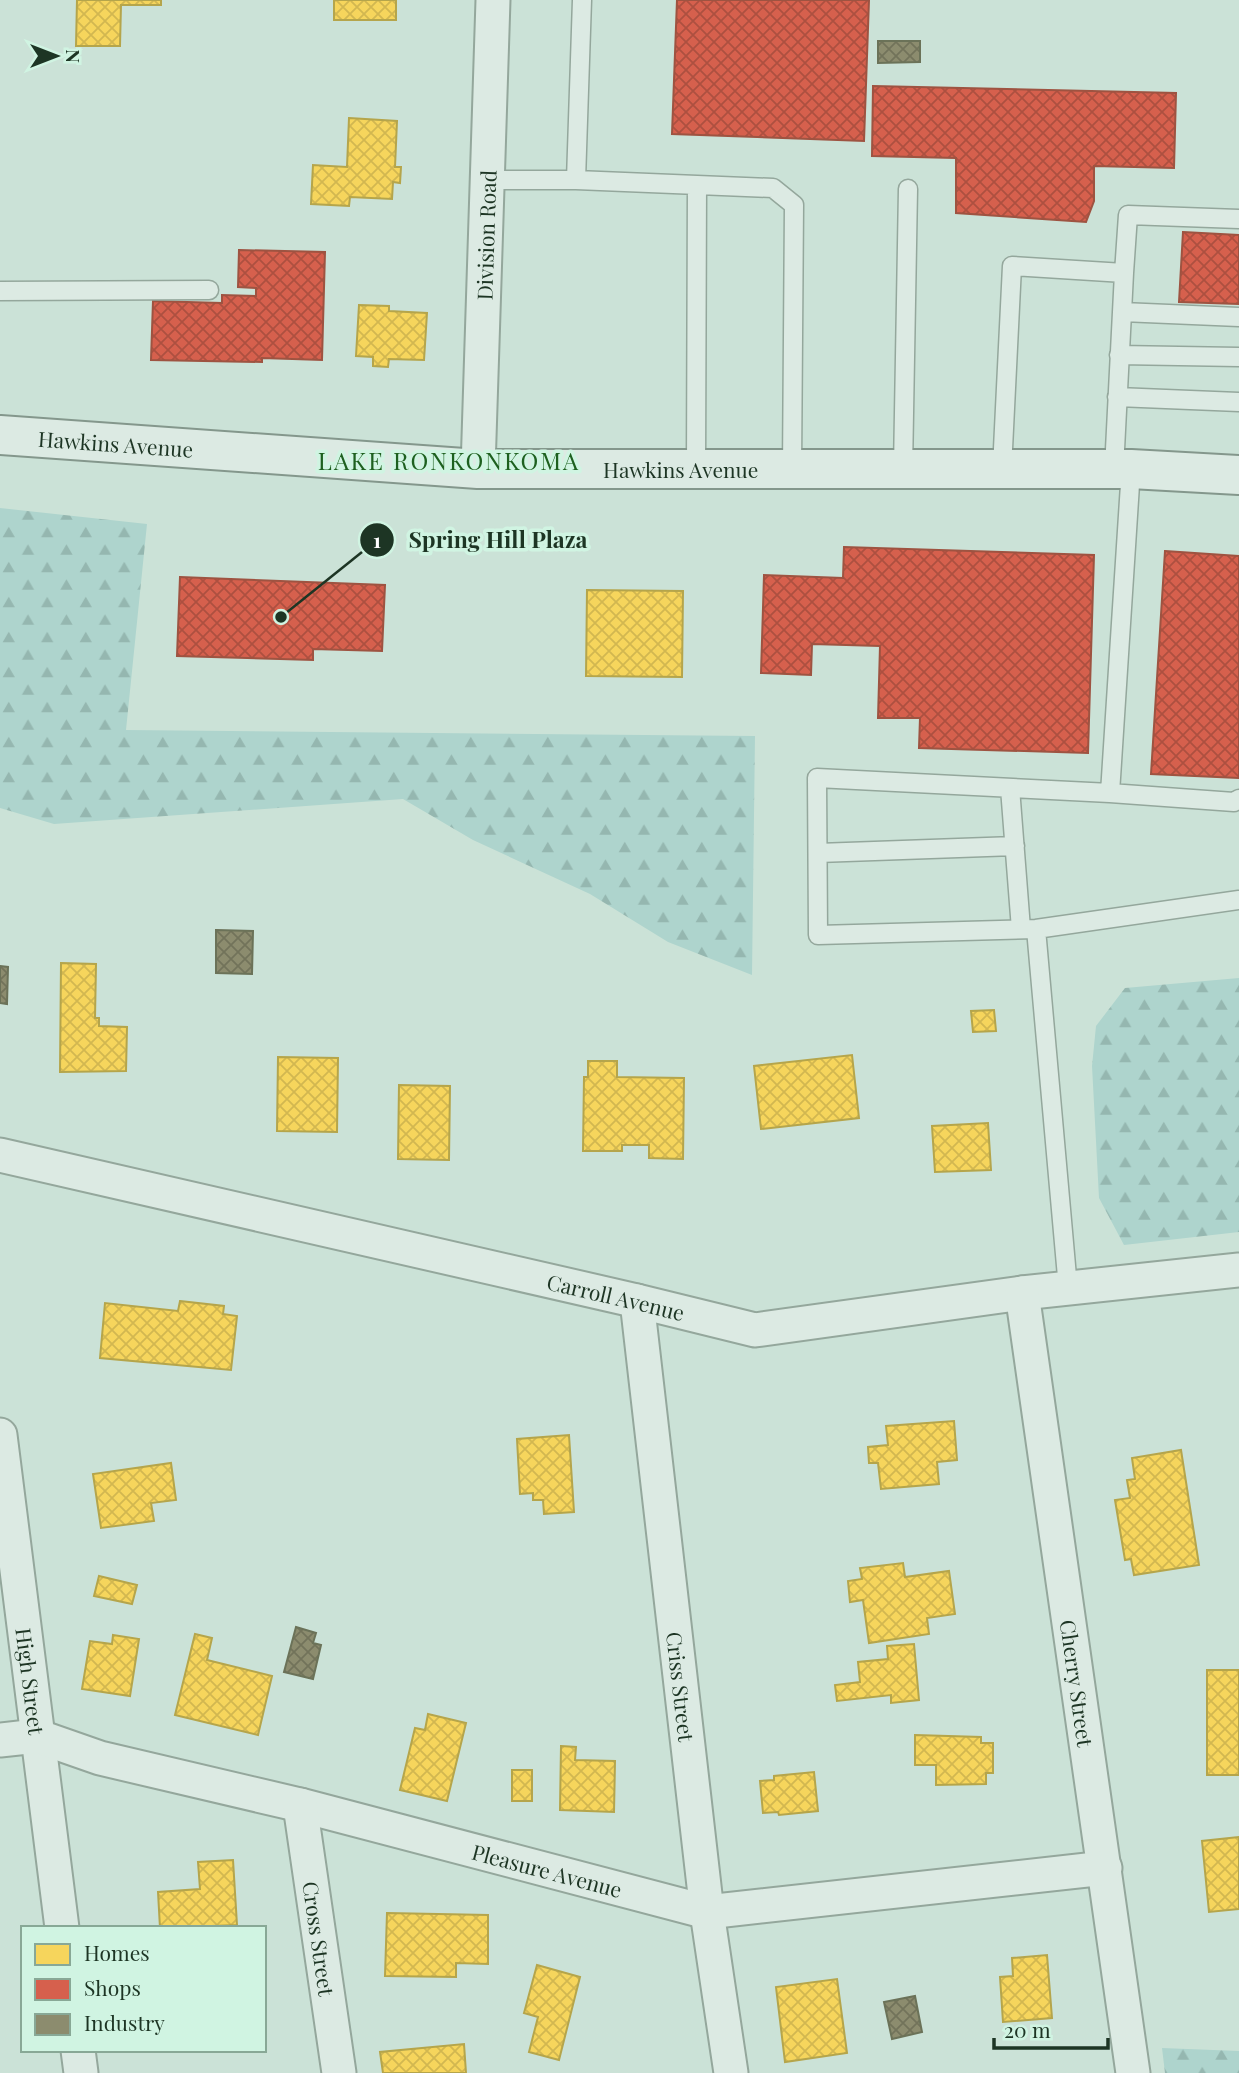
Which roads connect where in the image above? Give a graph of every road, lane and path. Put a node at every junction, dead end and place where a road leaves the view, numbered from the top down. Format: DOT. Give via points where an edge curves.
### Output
graph roads {
  1 [pos="494,0"];
  2 [pos="582,0"];
  3 [pos="488,180"];
  4 [pos="576,180"];
  5 [pos="697,185"];
  6 [pos="908,189"];
  7 [pos="1239,219"];
  8 [pos="1124,273"];
  9 [pos="209,290"];
  10 [pos="0,291"];
  11 [pos="1122,312"];
  12 [pos="1239,317"];
  13 [pos="1119,355"];
  14 [pos="1239,357"];
  15 [pos="1117,397"];
  16 [pos="1239,402"];
  17 [pos="0,435"];
  18 [pos="478,469"];
  19 [pos="696,469"];
  20 [pos="792,469"];
  21 [pos="904,469"];
  22 [pos="1002,469"];
  23 [pos="1122,469"];
  24 [pos="1239,475"];
  25 [pos="1010,788"];
  26 [pos="1110,793"];
  27 [pos="1239,799"];
  28 [pos="1015,846"];
  29 [pos="818,853"];
  30 [pos="1239,900"];
  31 [pos="1029,929"];
  32 [pos="0,1155"];
  33 [pos="1239,1270"];
  34 [pos="1068,1288"];
  35 [pos="1022,1293"];
  36 [pos="637,1301"];
  37 [pos="0,1435"];
  38 [pos="37,1736"];
  39 [pos="0,1740"];
  40 [pos="300,1805"];
  41 [pos="1105,1868"];
  42 [pos="707,1912"];
  43 [pos="62,1926"];
  44 [pos="78,2052"];
  45 [pos="81,2073"];
  46 [pos="339,2073"];
  47 [pos="731,2073"];
  48 [pos="1133,2073"];
  1 -- 3 [label="street, Division Road"];
  2 -- 4 [label="lane"];
  3 -- 4 [label="lane"];
  3 -- 18 [label="street, Division Road"];
  4 -- 5 [label="lane"];
  5 -- 19 [label="lane"];
  5 -- 20 [label="lane" via="773,188 794,205"];
  6 -- 21 [label="lane"];
  7 -- 8 [label="lane" via="1128,215"];
  8 -- 11 [label="lane"];
  8 -- 22 [label="lane" via="1012,265"];
  9 -- 10 [label="lane"];
  11 -- 12 [label="lane"];
  11 -- 13 [label="lane"];
  13 -- 14 [label="lane"];
  13 -- 15 [label="lane"];
  15 -- 16 [label="lane"];
  15 -- 23 [label="lane"];
  17 -- 18 [label="street, Hawkins Avenue"];
  18 -- 19 [label="street, Hawkins Avenue"];
  19 -- 20 [label="street, Hawkins Avenue"];
  20 -- 21 [label="street, Hawkins Avenue"];
  21 -- 22 [label="street, Hawkins Avenue"];
  22 -- 23 [label="street, Hawkins Avenue"];
  23 -- 24 [label="street, Hawkins Avenue"];
  23 -- 26 [label="lane"];
  25 -- 26 [label="lane"];
  25 -- 28 [label="lane"];
  25 -- 29 [label="lane" via="817,778"];
  26 -- 27 [label="lane"];
  28 -- 29 [label="lane"];
  28 -- 31 [label="lane"];
  29 -- 31 [label="lane" via="818,935"];
  30 -- 31 [label="lane"];
  31 -- 34 [label="lane"];
  32 -- 36 [label="street, Carroll Avenue"];
  33 -- 34 [label="street, Carroll Avenue"];
  34 -- 35 [label="street, Carroll Avenue"];
  35 -- 36 [label="street, Carroll Avenue" via="755,1330"];
  35 -- 41 [label="street, Cherry Street"];
  36 -- 42 [label="street, Criss Street"];
  37 -- 38 [label="street, High Street"];
  38 -- 39 [label="street, Pleasure Avenue"];
  38 -- 40 [label="street, Pleasure Avenue" via="100,1758"];
  38 -- 43 [label="street, High Street"];
  40 -- 42 [label="street, Pleasure Avenue"];
  40 -- 46 [label="street, Cross Street"];
  41 -- 42 [label="street, Pleasure Avenue"];
  41 -- 48 [label="street, Cherry Street"];
  42 -- 47 [label="street, Criss Street"];
  44 -- 45 [label="street"];
}
